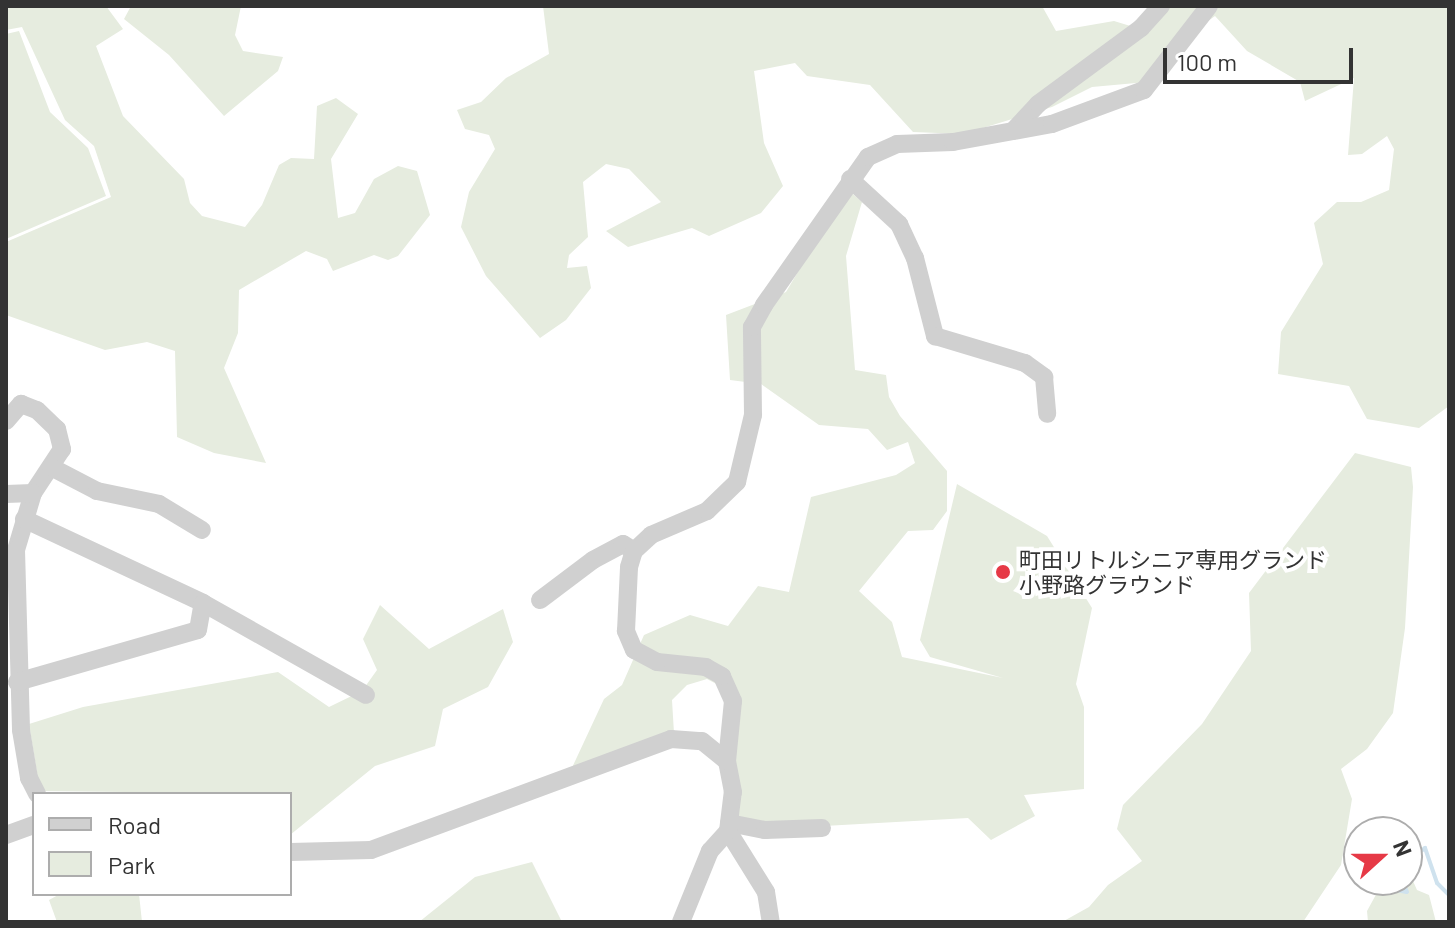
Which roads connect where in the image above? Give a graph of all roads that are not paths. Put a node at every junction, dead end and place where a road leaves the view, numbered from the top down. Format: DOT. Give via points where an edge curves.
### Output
graph roads {
  1 [pos="1161,6"];
  2 [pos="1209,6"];
  3 [pos="1013,131"];
  4 [pos="850,179"];
  5 [pos="1047,414"];
  6 [pos="6,421"];
  7 [pos="51,467"];
  8 [pos="33,493"];
  9 [pos="6,494"];
  10 [pos="24,519"];
  11 [pos="202,530"];
  12 [pos="634,551"];
  13 [pos="540,600"];
  14 [pos="203,603"];
  15 [pos="17,682"];
  16 [pos="366,695"];
  17 [pos="727,761"];
  18 [pos="36,792"];
  19 [pos="32,826"];
  20 [pos="728,827"];
  21 [pos="822,828"];
  22 [pos="6,835"];
  23 [pos="292,852"];
  24 [pos="681,922"];
  25 [pos="771,922"];
  1 -- 3 [label="street" via="1141,28 1038,104"];
  2 -- 3 [label="street" via="1144,90 1090,113"];
  3 -- 4 [label="street" via="953,142 897,144 868,157"];
  4 -- 5 [label="street" via="899,224 915,258 935,336 1025,363 1044,377"];
  4 -- 12 [label="street" via="752,327 753,415 737,482 718,504 656,531"];
  6 -- 7 [label="street" via="21,404 51,420 62,449"];
  7 -- 8 [label="street"];
  7 -- 11 [label="street" via="97,491 159,504"];
  8 -- 9 [label="street"];
  8 -- 10 [label="street"];
  10 -- 14 [label="street"];
  10 -- 15 [label="street" via="16,550"];
  12 -- 13 [label="street" via="623,544"];
  12 -- 17 [label="street" via="629,567 630,643 645,659 694,664 722,676 733,701"];
  14 -- 15 [label="street" via="198,630"];
  14 -- 16 [label="street"];
  15 -- 18 [label="street" via="24,756"];
  17 -- 20 [label="street" via="733,792"];
  17 -- 23 [label="street" via="702,741 671,739 371,850"];
  19 -- 22 [label="street"];
  20 -- 21 [label="street"];
  20 -- 24 [label="street" via="710,851"];
  20 -- 25 [label="street" via="766,892"];
}
